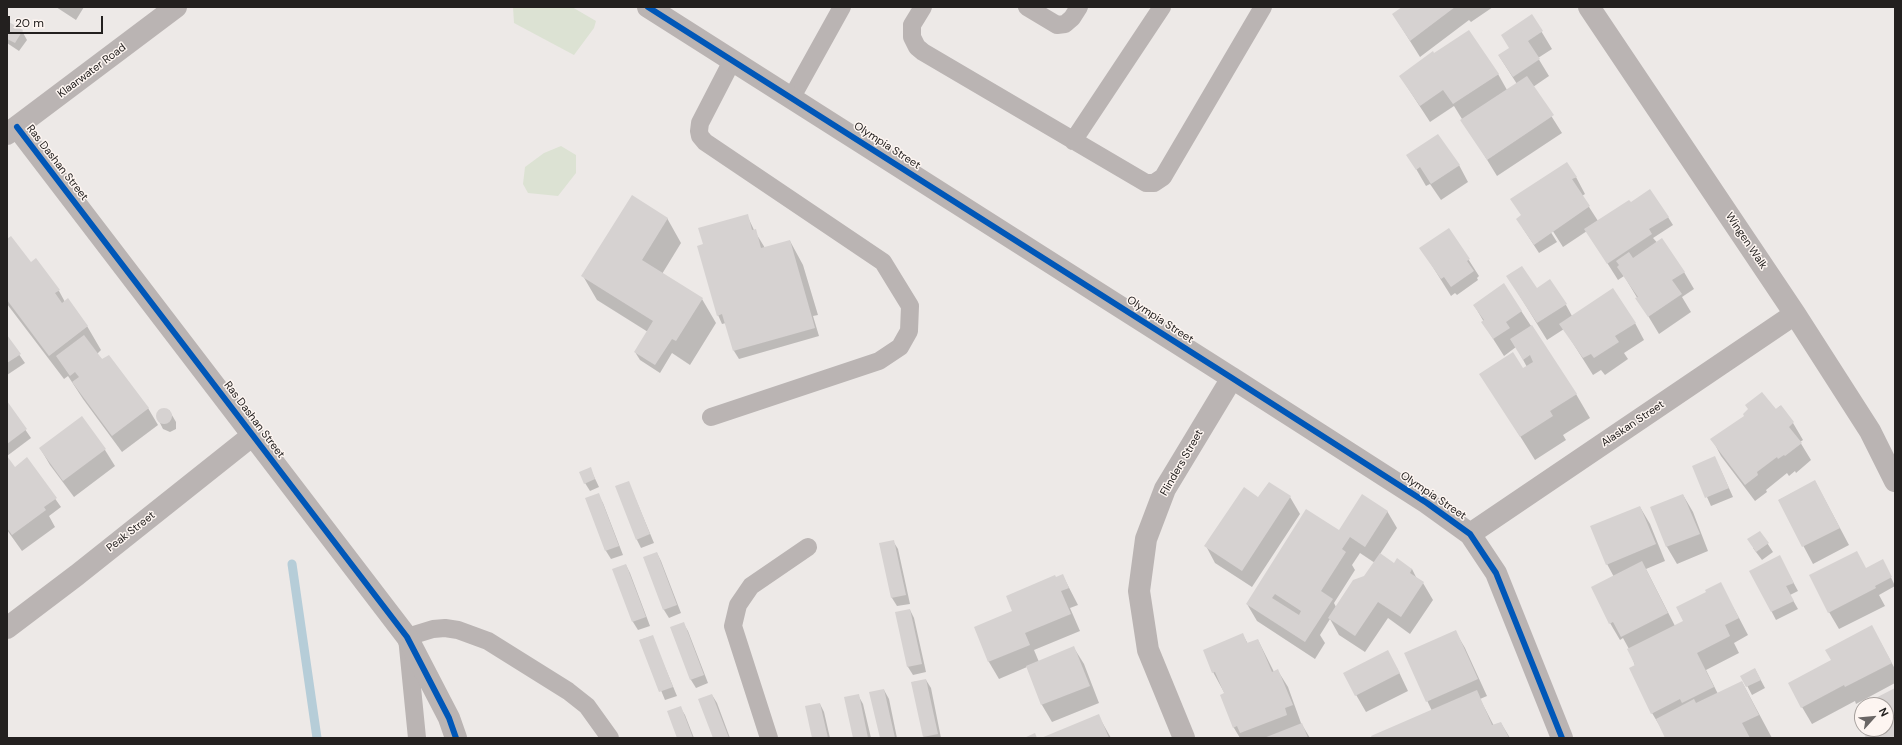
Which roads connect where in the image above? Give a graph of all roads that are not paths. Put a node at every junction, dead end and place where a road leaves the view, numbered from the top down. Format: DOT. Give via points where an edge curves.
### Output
graph roads {
  1 [pos="176,7"];
  2 [pos="648,7"];
  3 [pos="842,7"];
  4 [pos="923,7"];
  5 [pos="1027,7"];
  6 [pos="1079,7"];
  7 [pos="1162,7"];
  8 [pos="1263,7"];
  9 [pos="1589,7"];
  10 [pos="732,60"];
  11 [pos="792,97"];
  12 [pos="12,131"];
  13 [pos="1073,141"];
  14 [pos="1795,314"];
  15 [pos="1232,378"];
  16 [pos="711,417"];
  17 [pos="253,435"];
  18 [pos="1895,480"];
  19 [pos="1470,534"];
  20 [pos="808,547"];
  21 [pos="7,628"];
  22 [pos="407,637"];
  23 [pos="417,738"];
  24 [pos="456,738"];
  25 [pos="610,738"];
  26 [pos="769,738"];
  27 [pos="1184,738"];
  28 [pos="1562,738"];
  1 -- 12 [label="street, Klaarwater Road"];
  2 -- 10 [label="street, Olympia Street"];
  3 -- 11 [label="lane"];
  4 -- 13 [label="lane" via="912,25 912,38 917,47"];
  5 -- 6 [label="lane" via="1057,25 1065,24"];
  7 -- 13 [label="lane"];
  8 -- 13 [label="lane" via="1163,177 1158,181 1146,183"];
  9 -- 14 [label="street, Wingen Walk"];
  10 -- 11 [label="street, Olympia Street"];
  10 -- 16 [label="lane" via="700,123 700,136 705,142 883,262 910,306 909,331 900,347 879,361"];
  11 -- 15 [label="street, Olympia Street"];
  12 -- 17 [label="street, Ras Dashan Street"];
  14 -- 18 [label="street, Wingen Walk" via="1870,431"];
  14 -- 19 [label="street, Alaskan Street"];
  15 -- 19 [label="street, Olympia Street"];
  15 -- 27 [label="street, Flinders Street" via="1165,489 1146,539 1139,591 1148,650"];
  17 -- 21 [label="street, Peak Street"];
  17 -- 22 [label="street, Ras Dashan Street"];
  19 -- 28 [label="street, Olympia Street" via="1496,572"];
  20 -- 26 [label="lane" via="751,586 738,606 733,626"];
  22 -- 23 [label="lane"];
  22 -- 24 [label="street, Ras Dashan Street" via="449,718"];
  22 -- 25 [label="lane" via="445,628 488,641 568,691 587,706"];
}
